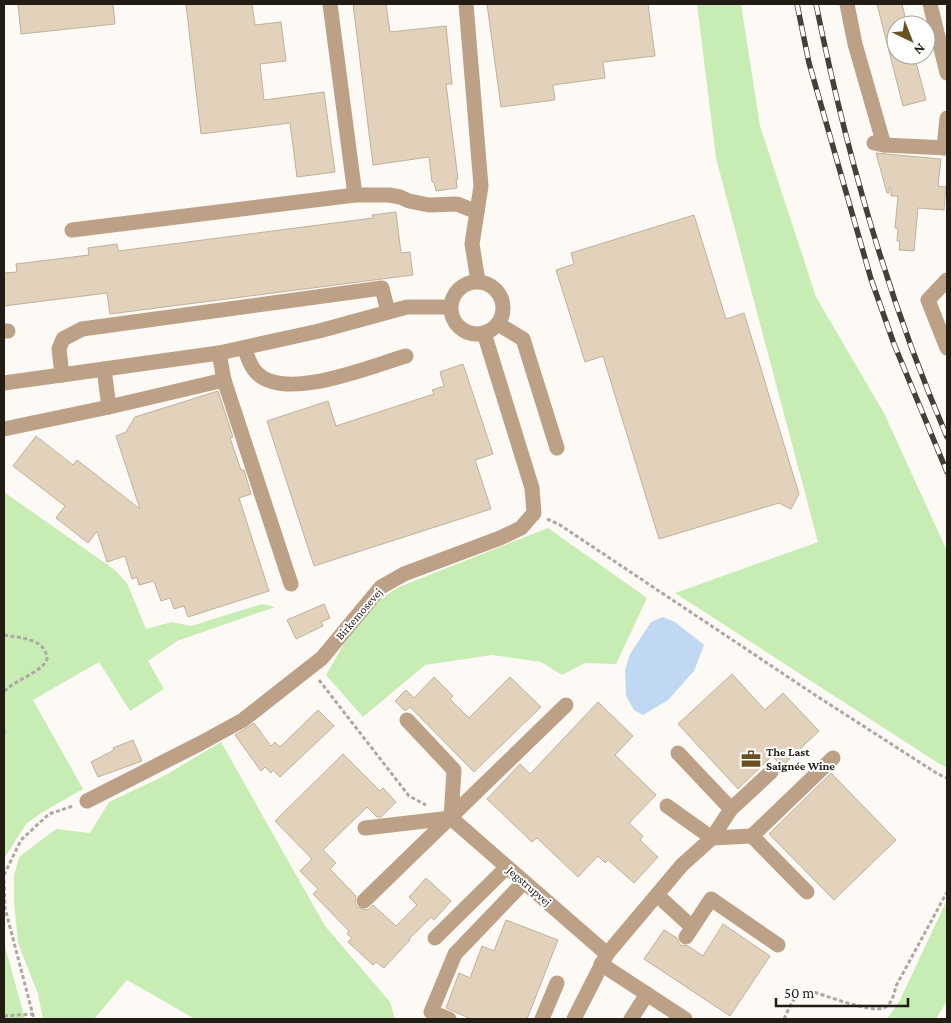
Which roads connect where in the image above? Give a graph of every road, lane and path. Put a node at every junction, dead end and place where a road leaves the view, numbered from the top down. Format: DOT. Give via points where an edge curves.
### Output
graph roads {
  1 [pos="330,4"];
  2 [pos="466,4"];
  3 [pos="847,4"];
  4 [pos="930,4"];
  5 [pos="947,73"];
  6 [pos="947,118"];
  7 [pos="946,148"];
  8 [pos="356,195"];
  9 [pos="477,212"];
  10 [pos="72,230"];
  11 [pos="947,280"];
  12 [pos="478,281"];
  13 [pos="450,307"];
  14 [pos="388,312"];
  15 [pos="498,324"];
  16 [pos="484,334"];
  17 [pos="244,348"];
  18 [pos="947,348"];
  19 [pos="219,353"];
  20 [pos="406,356"];
  21 [pos="104,369"];
  22 [pos="62,375"];
  23 [pos="224,380"];
  24 [pos="4,383"];
  25 [pos="109,407"];
  26 [pos="4,428"];
  27 [pos="557,448"];
  28 [pos="534,513"];
  29 [pos="291,584"];
  30 [pos="4,635"];
  31 [pos="309,668"];
  32 [pos="4,692"];
  33 [pos="566,705"];
  34 [pos="407,720"];
  35 [pos="4,729"];
  36 [pos="4,735"];
  37 [pos="678,754"];
  38 [pos="833,758"];
  39 [pos="771,772"];
  40 [pos="947,778"];
  41 [pos="87,801"];
  42 [pos="667,806"];
  43 [pos="731,810"];
  44 [pos="451,818"];
  45 [pos="365,828"];
  46 [pos="752,836"];
  47 [pos="712,838"];
  48 [pos="507,867"];
  49 [pos="4,875"];
  50 [pos="4,880"];
  51 [pos="524,882"];
  52 [pos="807,892"];
  53 [pos="947,892"];
  54 [pos="657,895"];
  55 [pos="364,900"];
  56 [pos="435,938"];
  57 [pos="778,945"];
  58 [pos="604,959"];
  59 [pos="556,983"];
  60 [pos="647,994"];
  61 [pos="33,1014"];
  62 [pos="4,1016"];
  63 [pos="429,1016"];
  64 [pos="34,1019"];
  65 [pos="449,1019"];
  66 [pos="542,1019"];
  67 [pos="574,1019"];
  68 [pos="631,1019"];
  69 [pos="685,1019"];
  70 [pos="784,1019"];
  1 -- 8 [label="street"];
  2 -- 9 [label="street" via="481,186"];
  3 -- 7 [label="street" via="878,144"];
  4 -- 5 [label="street"];
  6 -- 7 [label="street"];
  8 -- 9 [label="street" via="389,195 429,205 457,204"];
  8 -- 10 [label="street"];
  9 -- 12 [label="street" via="472,244"];
  11 -- 18 [label="street" via="928,300"];
  12 -- 13 [label="street" via="462,286"];
  12 -- 15 [label="street" via="493,287 502,301 502,317"];
  13 -- 14 [label="street" via="407,307"];
  13 -- 16 [label="street" via="460,329 476,335"];
  14 -- 17 [label="street"];
  14 -- 22 [label="street" via="382,288 82,329 63,338 60,349"];
  15 -- 16 [label="street"];
  15 -- 27 [label="street" via="523,339"];
  16 -- 28 [label="street" via="532,488"];
  17 -- 19 [label="street"];
  17 -- 20 [label="street" via="255,372 282,385 318,383"];
  19 -- 21 [label="street"];
  19 -- 23 [label="street"];
  21 -- 22 [label="street"];
  21 -- 25 [label="street"];
  22 -- 24 [label="street"];
  23 -- 25 [label="street"];
  23 -- 29 [label="street"];
  25 -- 26 [label="street"];
  28 -- 31 [label="street, Birkemosevej" via="521,528 507,535 404,574 381,587 322,658"];
  28 -- 40 [label="path" via="560,525 815,695"];
  30 -- 32 [label="path" via="35,642 47,653 42,667 22,677"];
  31 -- 41 [label="street, Birkemosevej" via="243,720"];
  31 -- 44 [label="path" via="409,796"];
  33 -- 44 [label="street"];
  34 -- 44 [label="street" via="454,770"];
  35 -- 36 [label="path"];
  37 -- 43 [label="street"];
  38 -- 46 [label="street"];
  39 -- 43 [label="street"];
  41 -- 49 [label="path" via="49,814 21,840"];
  42 -- 47 [label="street"];
  43 -- 47 [label="street"];
  44 -- 45 [label="street"];
  44 -- 48 [label="street, Jegstrupvej"];
  44 -- 55 [label="street"];
  46 -- 47 [label="street"];
  46 -- 52 [label="street"];
  47 -- 54 [label="street" via="682,865"];
  48 -- 51 [label="street, Jegstrupvej"];
  48 -- 56 [label="street"];
  50 -- 61 [label="path" via="5,908"];
  51 -- 58 [label="street, Jegstrupvej"];
  51 -- 63 [label="street" via="456,954"];
  53 -- 70 [label="path" via="888,1005 867,1009 802,991 796,995"];
  54 -- 57 [label="street" via="689,932 711,900"];
  54 -- 58 [label="street"];
  58 -- 60 [label="street, Jegstrupvej"];
  58 -- 67 [label="street"];
  59 -- 66 [label="street"];
  60 -- 68 [label="street"];
  60 -- 69 [label="street, Jegstrupvej"];
  61 -- 62 [label="path"];
  61 -- 64 [label="path"];
  63 -- 65 [label="street"];
}
